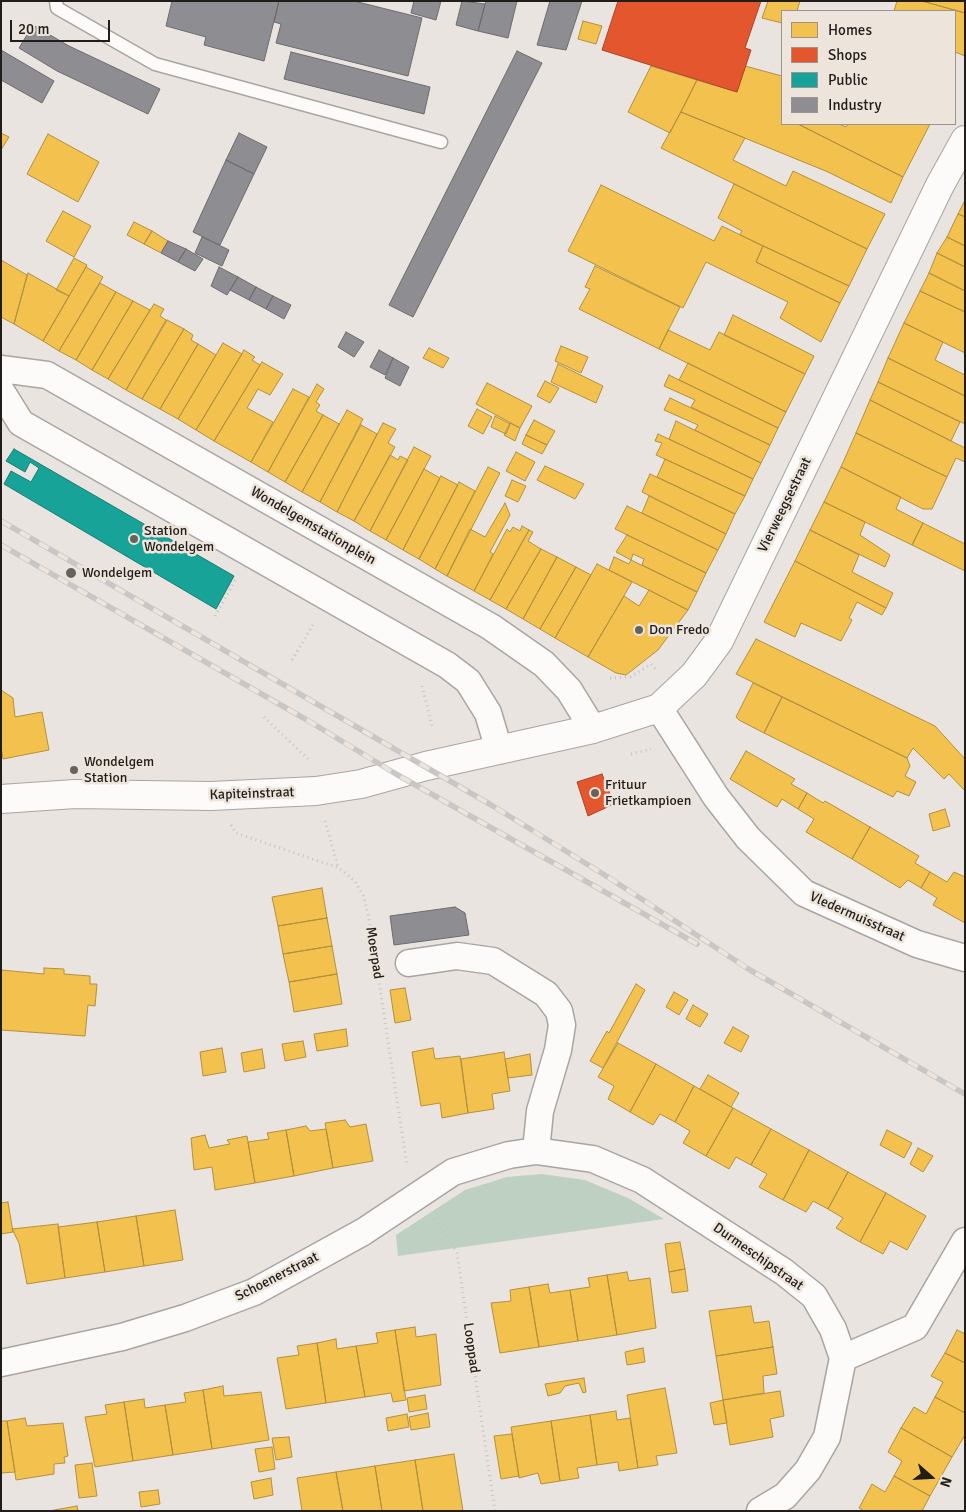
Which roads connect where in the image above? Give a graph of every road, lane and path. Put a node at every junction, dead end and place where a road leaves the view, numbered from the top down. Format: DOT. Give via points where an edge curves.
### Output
graph roads {
  1 [pos="56,1"];
  2 [pos="965,140"];
  3 [pos="441,142"];
  4 [pos="1,369"];
  5 [pos="1,391"];
  6 [pos="250,554"];
  7 [pos="327,598"];
  8 [pos="216,616"];
  9 [pos="292,660"];
  10 [pos="659,708"];
  11 [pos="264,717"];
  12 [pos="593,730"];
  13 [pos="499,750"];
  14 [pos="327,789"];
  15 [pos="211,796"];
  16 [pos="1,799"];
  17 [pos="339,868"];
  18 [pos="965,958"];
  19 [pos="409,963"];
  20 [pos="536,1151"];
  21 [pos="420,1196"];
  22 [pos="695,1215"];
  23 [pos="965,1241"];
  24 [pos="843,1358"];
  25 [pos="1,1362"];
  26 [pos="495,1511"];
  27 [pos="760,1511"];
  1 -- 3 [label="lane" via="57,8 154,64"];
  2 -- 10 [label="street, Vierweegsestraat" via="940,185 719,641 694,676"];
  4 -- 12 [label="street, Wondelgemstationplein" via="47,375 491,627 544,664 569,690"];
  5 -- 6 [label="street" via="21,423"];
  6 -- 7 [label="street"];
  6 -- 8 [label="path"];
  7 -- 9 [label="path"];
  7 -- 13 [label="street" via="447,665 468,681 488,713"];
  10 -- 12 [label="street, Vierweegsestraat"];
  10 -- 18 [label="street, Vledermuisstraat" via="716,797 748,838 804,893 917,944"];
  11 -- 14 [label="path"];
  12 -- 13 [label="street, Vierweegsestraat"];
  13 -- 14 [label="street, Kapiteinstraat"];
  14 -- 15 [label="street, Kapiteinstraat"];
  14 -- 17 [label="path"];
  15 -- 16 [label="street, Kapiteinstraat" via="75,794"];
  15 -- 17 [label="path, Moerpad" via="236,833"];
  17 -- 21 [label="path, Moerpad" via="355,881 364,897 408,1176"];
  19 -- 20 [label="street" via="457,956 493,961 546,994 559,1011 562,1026 540,1112"];
  20 -- 21 [label="street, Schoenerstraat" via="509,1155 453,1172"];
  20 -- 22 [label="street, Schoenerstraat" via="593,1159 642,1180"];
  21 -- 25 [label="street, Schoenerstraat" via="363,1232 254,1292 122,1337"];
  21 -- 26 [label="path, Looppad" via="457,1253"];
  22 -- 24 [label="street, Durmeschipstraat" via="761,1256 814,1296 833,1328"];
  23 -- 24 [label="street" via="915,1327"];
  24 -- 27 [label="street" via="827,1436 808,1470 785,1496"];
}
